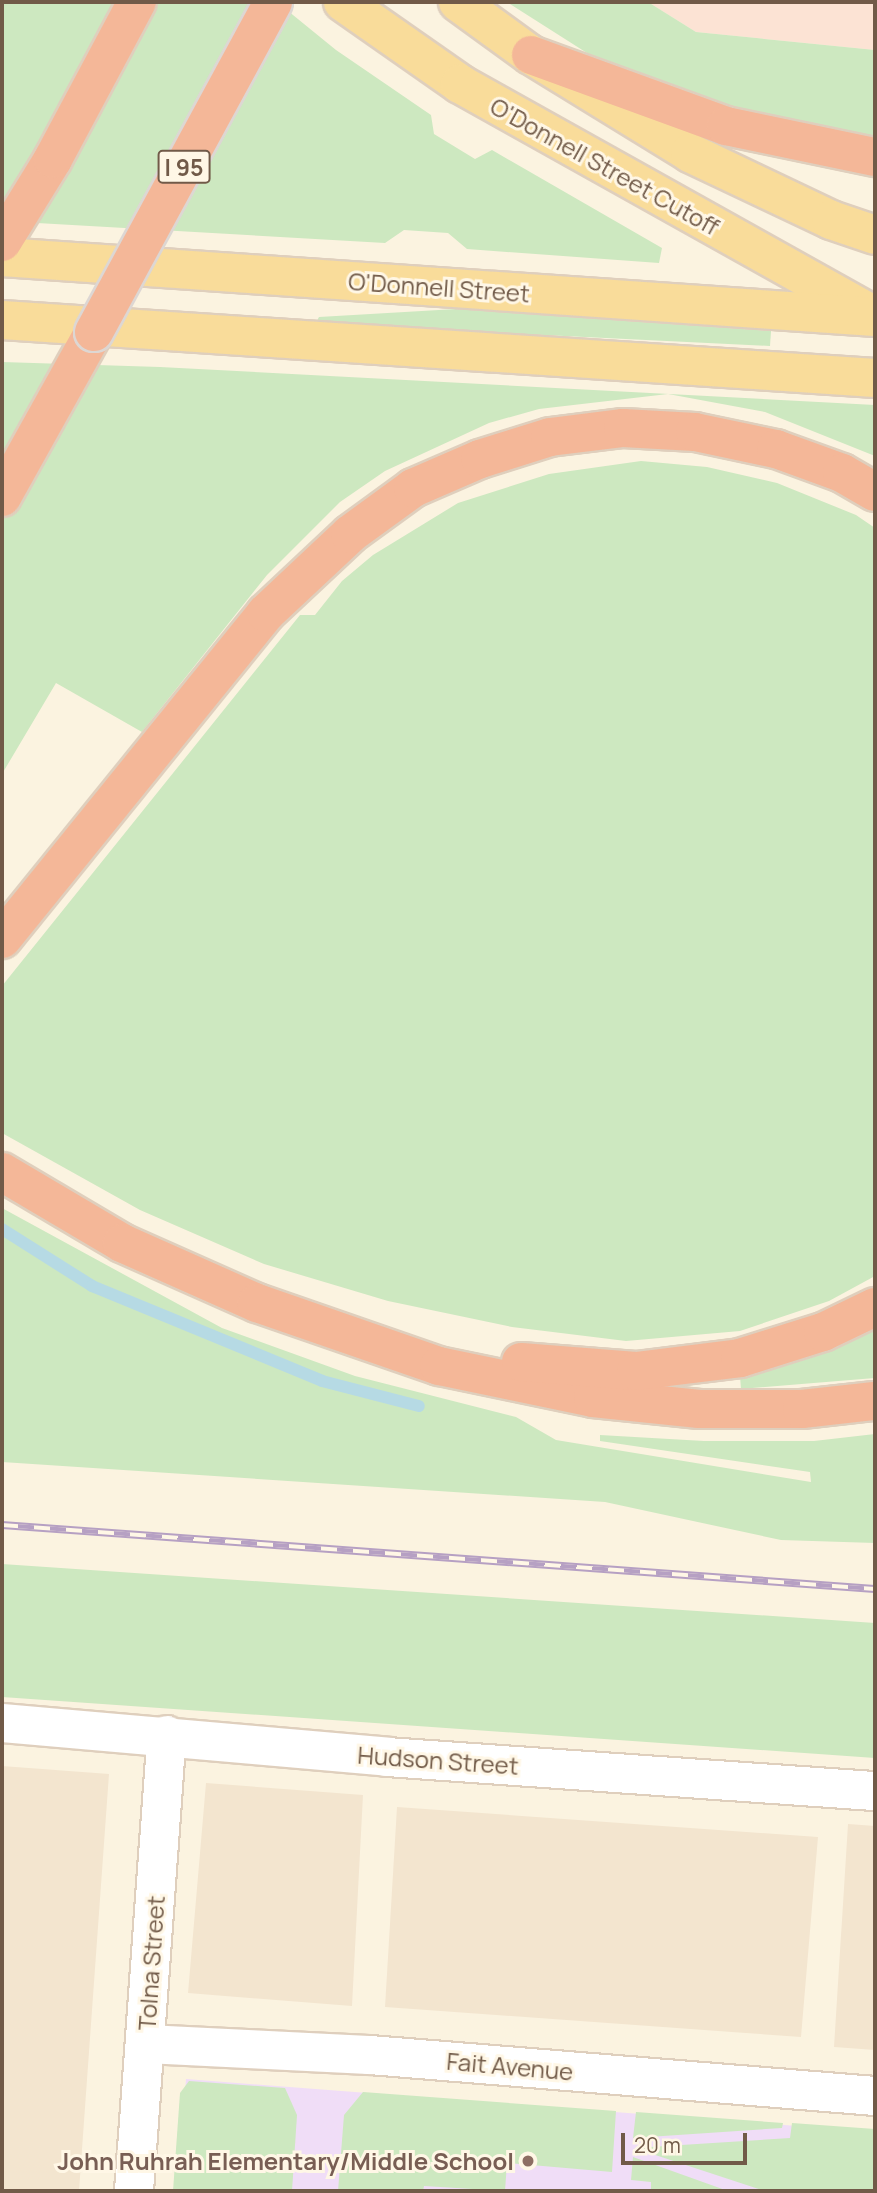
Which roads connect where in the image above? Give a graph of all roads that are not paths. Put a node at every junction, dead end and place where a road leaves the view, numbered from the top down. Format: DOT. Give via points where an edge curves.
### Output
graph roads {
  1 [pos="137,2"];
  2 [pos="273,2"];
  3 [pos="343,2"];
  4 [pos="458,2"];
  5 [pos="531,55"];
  6 [pos="875,157"];
  7 [pos="875,234"];
  8 [pos="2,242"];
  9 [pos="2,257"];
  10 [pos="875,316"];
  11 [pos="2,320"];
  12 [pos="875,378"];
  13 [pos="875,492"];
  14 [pos="2,497"];
  15 [pos="2,939"];
  16 [pos="2,1172"];
  17 [pos="875,1307"];
  18 [pos="384,1345"];
  19 [pos="875,1401"];
  20 [pos="2,1723"];
  21 [pos="167,1735"];
  22 [pos="875,1791"];
  23 [pos="145,2044"];
  24 [pos="875,2096"];
  25 [pos="134,2191"];
  1 -- 8 [label="highway" via="53,159"];
  2 -- 14 [label="highway, I 95, bridge"];
  3 -- 10 [label="main road, O'Donnell Street Cutoff" via="460,84"];
  4 -- 5 [label="main road"];
  5 -- 6 [label="highway" via="726,126"];
  5 -- 7 [label="main road" via="690,153 831,220"];
  9 -- 10 [label="main road, O'Donnell Street"];
  11 -- 12 [label="main road"];
  13 -- 15 [label="highway" via="842,473 776,449 695,432 623,428 550,437 480,459 413,488 350,534 266,613"];
  16 -- 18 [label="highway" via="122,1243 257,1303"];
  17 -- 18 [label="highway" via="823,1332 740,1358 636,1371"];
  18 -- 19 [label="highway" via="439,1366 593,1398 699,1409 802,1409"];
  20 -- 21 [label="street, Hudson Street"];
  21 -- 22 [label="street, Hudson Street" via="387,1757"];
  21 -- 23 [label="street, Tolna Street"];
  23 -- 24 [label="street, Fait Avenue" via="370,2054"];
  23 -- 25 [label="street, Tolna Street"];
}
